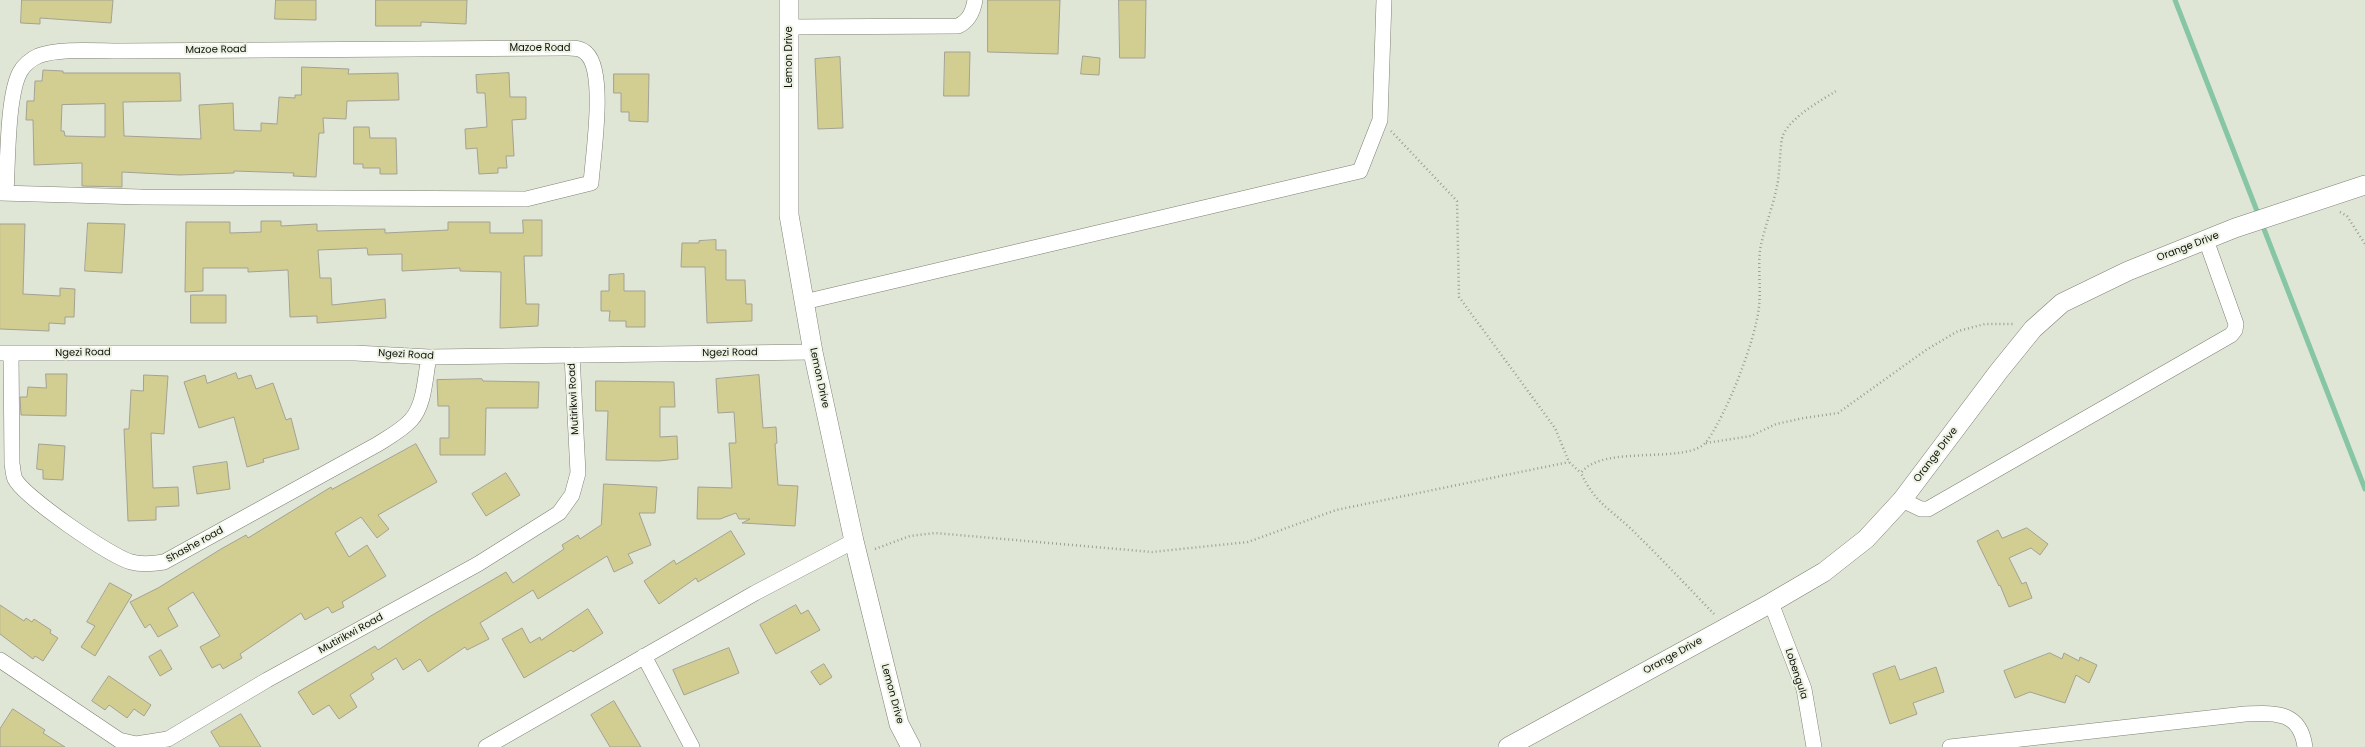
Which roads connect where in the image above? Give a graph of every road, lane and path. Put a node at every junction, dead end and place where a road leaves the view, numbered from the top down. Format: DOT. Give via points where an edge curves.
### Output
graph roads {
  1 [pos="789,0"];
  2 [pos="975,0"];
  3 [pos="1384,0"];
  4 [pos="789,27"];
  5 [pos="1836,90"];
  6 [pos="1380,120"];
  7 [pos="2365,185"];
  8 [pos="3,193"];
  9 [pos="2319,200"];
  10 [pos="2206,240"];
  11 [pos="2365,244"];
  12 [pos="804,302"];
  13 [pos="2033,329"];
  14 [pos="813,352"];
  15 [pos="5,353"];
  16 [pos="572,355"];
  17 [pos="429,357"];
  18 [pos="1706,443"];
  19 [pos="1570,462"];
  20 [pos="1581,473"];
  21 [pos="1902,500"];
  22 [pos="856,549"];
  23 [pos="1771,603"];
  24 [pos="1726,626"];
  25 [pos="644,656"];
  26 [pos="0,660"];
  27 [pos="2074,740"];
  28 [pos="486,747"];
  29 [pos="692,747"];
  30 [pos="911,747"];
  31 [pos="1508,747"];
  32 [pos="1814,747"];
  33 [pos="1950,747"];
  34 [pos="2305,747"];
  1 -- 4 [label="street, Lemon Drive"];
  2 -- 4 [label="street" via="970,16 965,23 958,26"];
  3 -- 6 [label="street"];
  4 -- 12 [label="street, Lemon Drive" via="789,215"];
  5 -- 18 [label="path" via="1792,122 1782,136 1781,167 1760,250 1759,308 1748,352 1719,420"];
  6 -- 12 [label="street" via="1360,171"];
  6 -- 19 [label="path" via="1458,201 1459,297 1555,428"];
  7 -- 9 [label="street, Orange Drive"];
  8 -- 8 [label="street, Mazoe Road" via="420,199 526,199 552,194 591,183 598,101 595,68 586,52 564,48 120,51 63,52 39,56 20,71 14,89"];
  9 -- 10 [label="street, Orange Drive"];
  9 -- 11 [label="path" via="2347,216"];
  10 -- 13 [label="street, Orange Drive" via="2077,294 2050,312"];
  10 -- 21 [label="street" via="2236,324 2231,335 1928,509 1921,509"];
  12 -- 14 [label="street, Lemon Drive"];
  13 -- 18 [label="path" via="2014,324 1985,324 1958,330 1838,414 1776,424 1751,436"];
  13 -- 21 [label="street, Orange Drive"];
  14 -- 16 [label="street, Ngezi Road"];
  14 -- 22 [label="street, Lemon Drive"];
  15 -- 17 [label="street, Ngezi Road" via="355,353"];
  15 -- 17 [label="street, Shashe road" via="15,479 28,493 68,525 128,561 142,565 164,562 398,431 412,419 420,405"];
  16 -- 17 [label="street, Ngezi Road"];
  16 -- 26 [label="street, Mutirikwi Road" via="578,473 572,495 559,512 478,564 267,680 168,739 136,744 119,740"];
  18 -- 20 [label="path" via="1690,450 1665,454 1622,456 1598,462 1585,468"];
  19 -- 20 [label="path"];
  19 -- 22 [label="path" via="1336,510 1248,542 1152,552 935,533 910,536"];
  20 -- 24 [label="path" via="1589,491 1628,526"];
  21 -- 23 [label="street, Orange Drive" via="1860,544 1824,572"];
  22 -- 25 [label="street" via="755,593"];
  22 -- 30 [label="street, Lemon Drive" via="899,724"];
  23 -- 24 [label="street, Orange Drive"];
  23 -- 32 [label="street, Lobengula" via="1804,689"];
  24 -- 31 [label="street, Orange Drive"];
  25 -- 28 [label="street"];
  25 -- 29 [label="street"];
  27 -- 33 [label="street"];
  27 -- 34 [label="street" via="2245,714 2278,713 2296,724 2303,736"];
}
